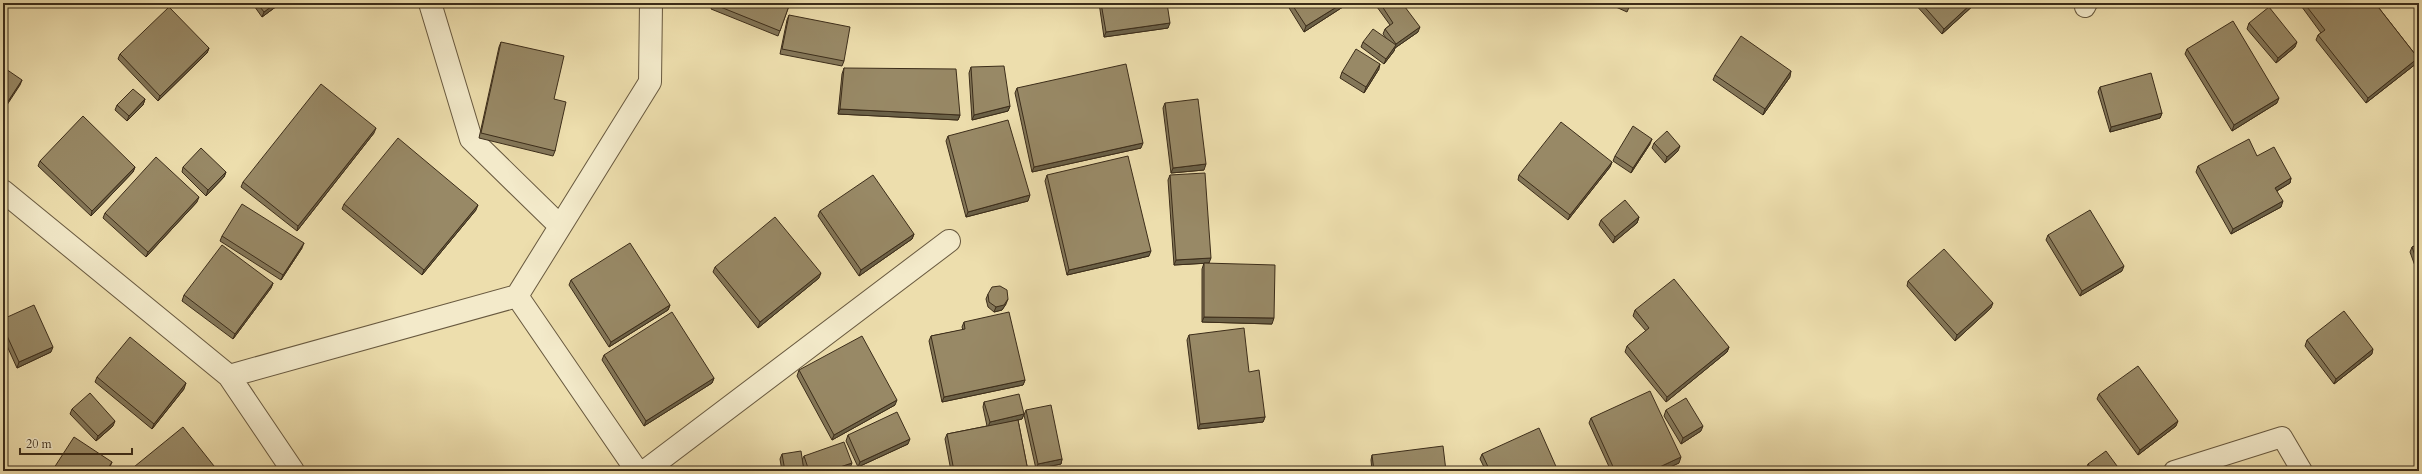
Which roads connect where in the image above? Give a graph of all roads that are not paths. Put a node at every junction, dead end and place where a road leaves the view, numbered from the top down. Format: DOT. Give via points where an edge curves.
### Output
graph roads {
  1 [pos="430,3"];
  2 [pos="651,3"];
  3 [pos="3,191"];
  4 [pos="560,226"];
  5 [pos="949,241"];
  6 [pos="517,296"];
  7 [pos="229,376"];
  8 [pos="293,471"];
  9 [pos="637,471"];
  10 [pos="645,471"];
  11 [pos="2174,471"];
  12 [pos="2302,471"];
  1 -- 4 [label="street" via="471,139"];
  2 -- 4 [label="street" via="650,82"];
  3 -- 7 [label="street"];
  4 -- 6 [label="street"];
  5 -- 10 [label="street"];
  6 -- 7 [label="street"];
  6 -- 9 [label="street"];
  7 -- 8 [label="street"];
  11 -- 12 [label="lane" via="2282,437"];
}
